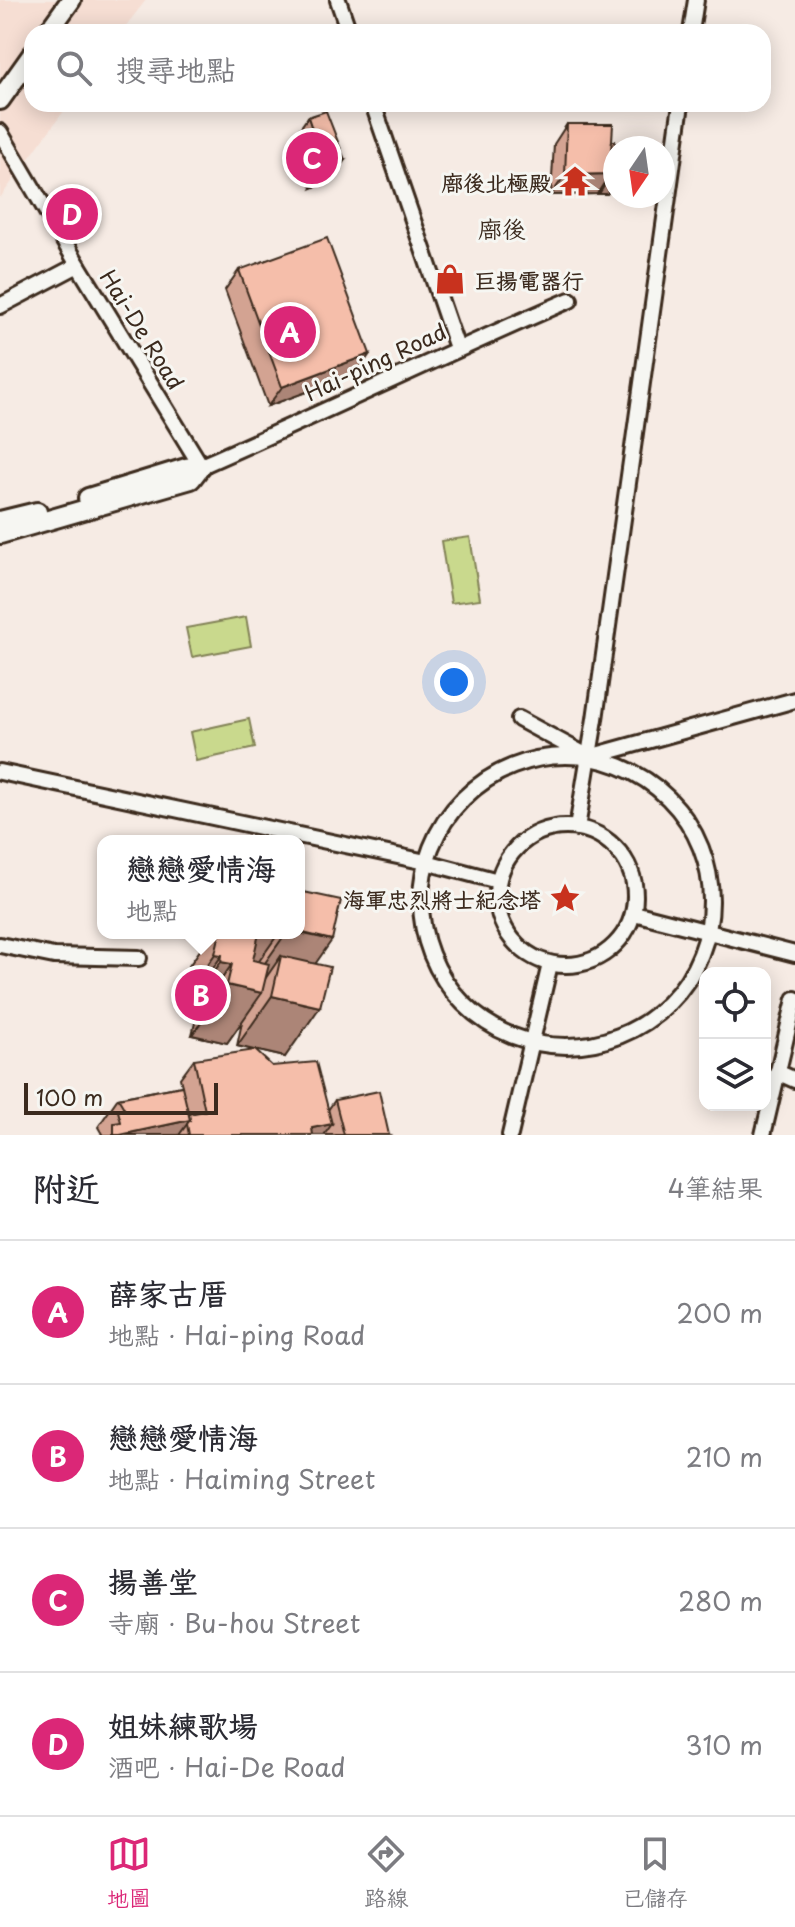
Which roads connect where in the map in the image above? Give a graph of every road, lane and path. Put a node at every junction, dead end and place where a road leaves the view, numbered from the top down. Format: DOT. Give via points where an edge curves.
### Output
graph roads {
  1 [pos="71,0"];
  2 [pos="338,0"];
  3 [pos="696,0"];
  4 [pos="54,24"];
  5 [pos="346,24"];
  6 [pos="692,24"];
  7 [pos="24,66"];
  8 [pos="0,100"];
  9 [pos="376,112"];
  10 [pos="680,112"];
  11 [pos="0,132"];
  12 [pos="78,265"];
  13 [pos="570,300"];
  14 [pos="0,306"];
  15 [pos="457,348"];
  16 [pos="201,466"];
  17 [pos="0,521"];
  18 [pos="0,534"];
  19 [pos="795,700"];
  20 [pos="519,719"];
  21 [pos="589,757"];
  22 [pos="0,772"];
  23 [pos="577,828"];
  24 [pos="298,835"];
  25 [pos="305,836"];
  26 [pos="426,862"];
  27 [pos="498,881"];
  28 [pos="634,913"];
  29 [pos="708,932"];
  30 [pos="0,945"];
  31 [pos="795,954"];
  32 [pos="139,958"];
  33 [pos="550,964"];
  34 [pos="795,999"];
  35 [pos="531,1041"];
  36 [pos="777,1072"];
  37 [pos="795,1080"];
  38 [pos="510,1135"];
  39 [pos="763,1135"];
  1 -- 4 [label="street"];
  2 -- 5 [label="street"];
  3 -- 6 [label="street"];
  7 -- 8 [label="street"];
  9 -- 15 [label="street"];
  10 -- 21 [label="street"];
  11 -- 12 [label="street, Hai-De Road"];
  12 -- 14 [label="street"];
  12 -- 16 [label="street, Hai-De Road"];
  13 -- 15 [label="street, Hai-ping Road"];
  15 -- 16 [label="street, Hai-ping Road"];
  16 -- 17 [label="street, Hai-ping Road"];
  16 -- 18 [label="street, Hai-ping Road" via="191,479"];
  19 -- 21 [label="street"];
  20 -- 21 [label="street"];
  21 -- 23 [label="street"];
  21 -- 26 [label="street" via="529,760 487,779 453,808"];
  21 -- 29 [label="street" via="651,783 676,806 707,865"];
  22 -- 24 [label="street"];
  23 -- 27 [label="street" via="555,828 527,840 505,862"];
  23 -- 28 [label="street" via="606,840 628,865"];
  25 -- 26 [label="street"];
  26 -- 27 [label="street"];
  26 -- 35 [label="street" via="421,913 425,938 441,973 484,1020"];
  27 -- 33 [label="street" via="496,903 513,942"];
  28 -- 29 [label="street"];
  28 -- 33 [label="street" via="627,930 602,956 577,964"];
  29 -- 31 [label="street"];
  29 -- 35 [label="street" via="689,979 673,1000 642,1023 607,1040 556,1045"];
  30 -- 32 [label="street" via="54,956"];
  33 -- 35 [label="street"];
  34 -- 36 [label="street"];
  35 -- 38 [label="street"];
  36 -- 37 [label="street"];
  36 -- 39 [label="street"];
}
